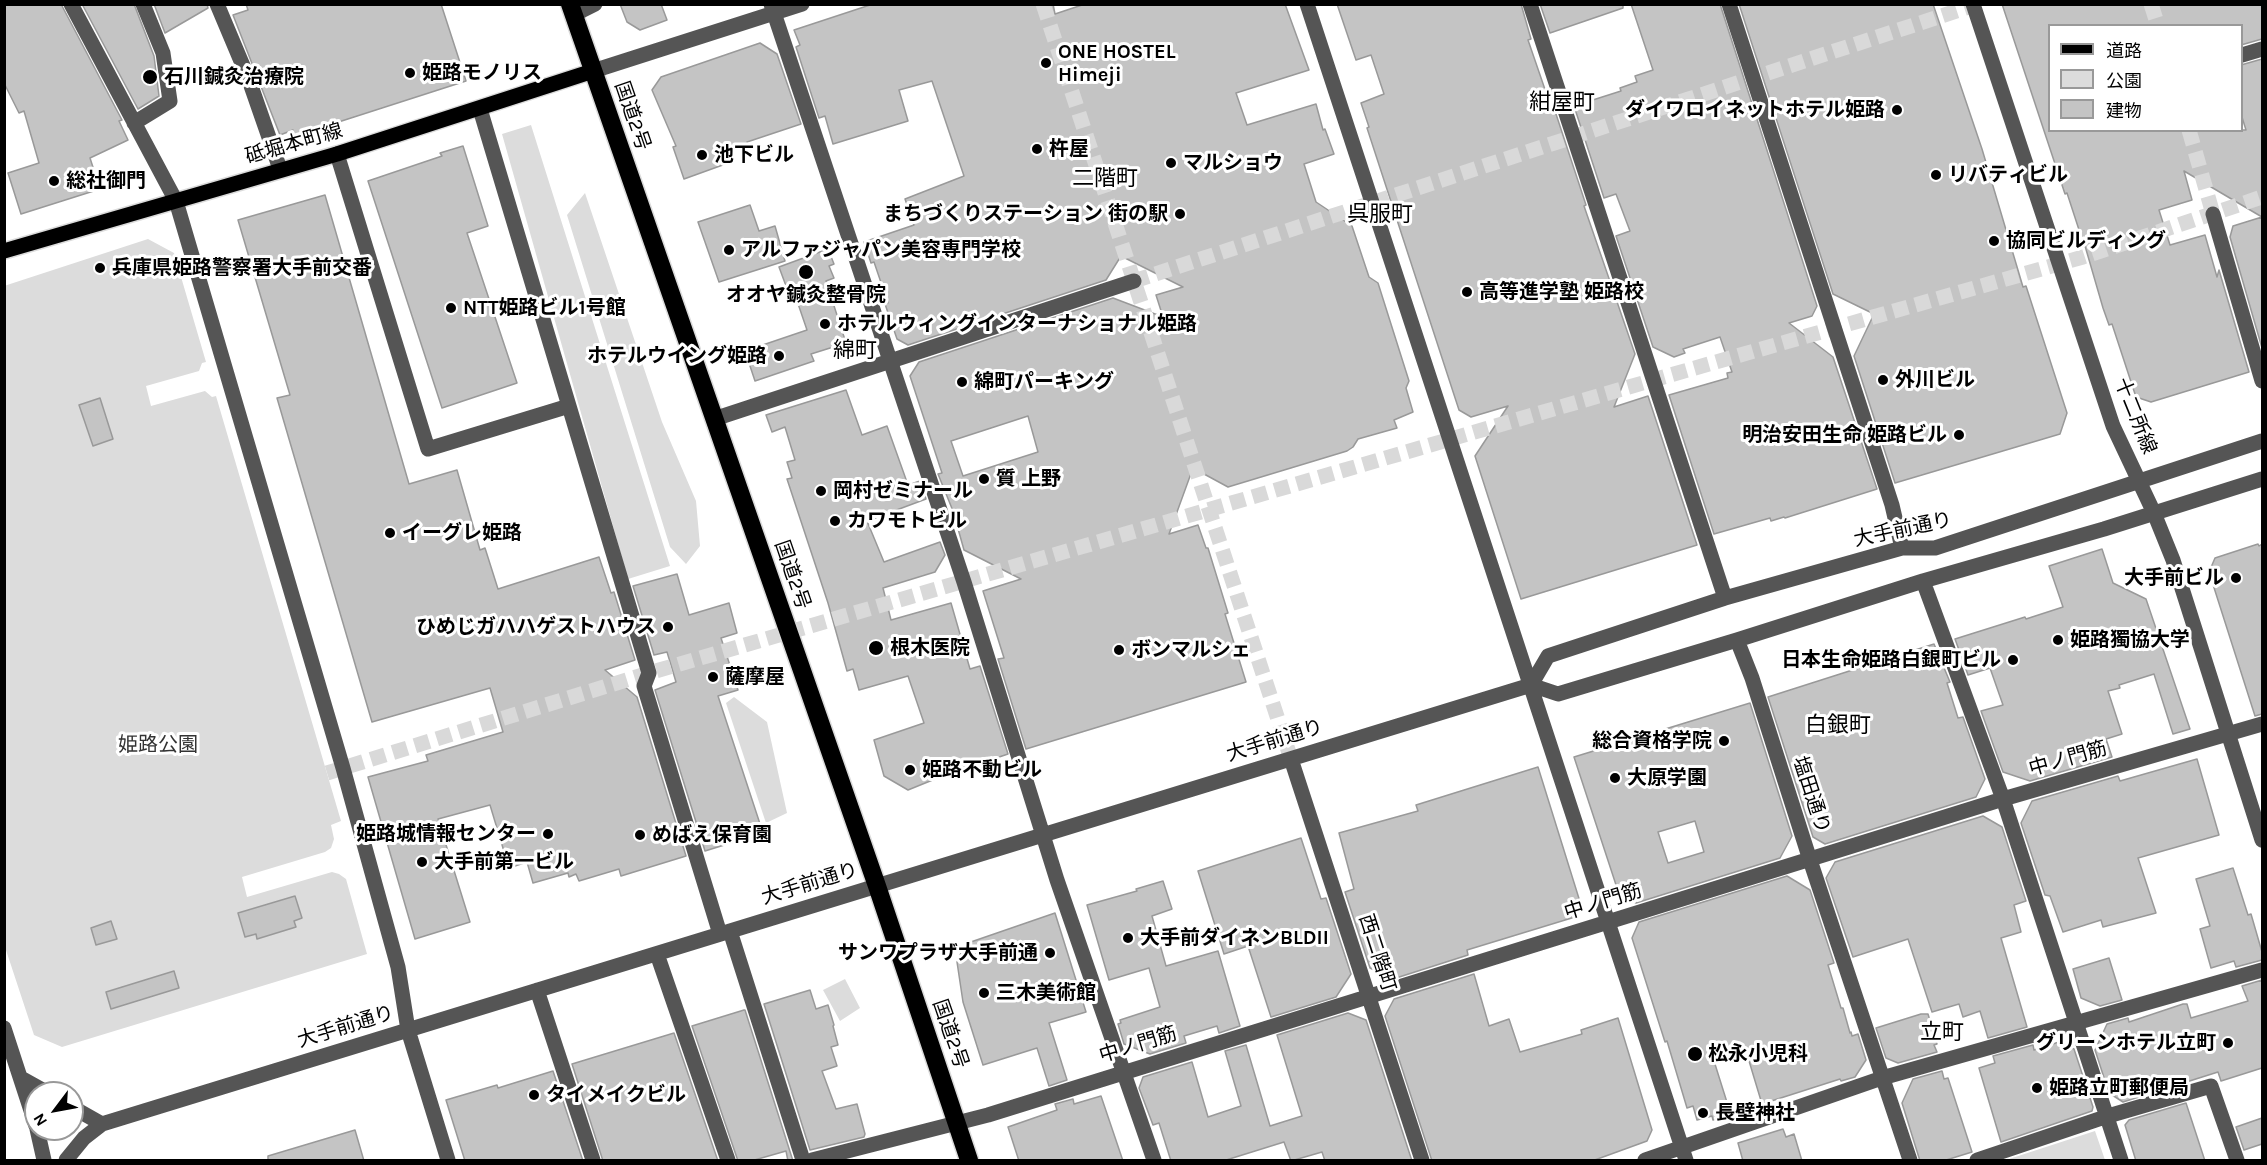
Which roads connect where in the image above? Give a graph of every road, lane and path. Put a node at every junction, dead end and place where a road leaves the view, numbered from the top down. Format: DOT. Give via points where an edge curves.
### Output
graph roads {
  1 [pos="71,4"];
  2 [pos="143,4"];
  3 [pos="217,4"];
  4 [pos="595,4"];
  5 [pos="802,4"];
  6 [pos="1307,4"];
  7 [pos="1530,4"];
  8 [pos="1729,4"];
  9 [pos="1973,4"];
  10 [pos="773,9"];
  11 [pos="571,10"];
  12 [pos="2262,49"];
  13 [pos="2243,54"];
  14 [pos="593,71"];
  15 [pos="480,109"];
  16 [pos="134,123"];
  17 [pos="337,154"];
  18 [pos="280,169"];
  19 [pos="176,201"];
  20 [pos="2213,214"];
  21 [pos="4,251"];
  22 [pos="1134,281"];
  23 [pos="890,362"];
  24 [pos="2262,381"];
  25 [pos="569,406"];
  26 [pos="714,419"];
  27 [pos="2262,441"];
  28 [pos="2262,479"];
  29 [pos="2139,481"];
  30 [pos="2154,513"];
  31 [pos="1902,548"];
  32 [pos="1923,581"];
  33 [pos="1725,598"];
  34 [pos="1737,640"];
  35 [pos="1531,685"];
  36 [pos="2262,724"];
  37 [pos="2228,735"];
  38 [pos="1291,759"];
  39 [pos="2003,799"];
  40 [pos="1042,835"];
  41 [pos="2262,840"];
  42 [pos="1810,860"];
  43 [pos="877,886"];
  44 [pos="1607,922"];
  45 [pos="725,932"];
  46 [pos="657,954"];
  47 [pos="2262,970"];
  48 [pos="537,990"];
  49 [pos="1370,996"];
  50 [pos="2076,1022"];
  51 [pos="4,1028"];
  52 [pos="408,1030"];
  53 [pos="1123,1072"];
  54 [pos="21,1077"];
  55 [pos="1882,1078"];
  56 [pos="28,1081"];
  57 [pos="24,1086"];
  58 [pos="84,1114"];
  59 [pos="2108,1116"];
  60 [pos="956,1123"];
  61 [pos="102,1124"];
  62 [pos="40,1141"];
  63 [pos="1684,1155"];
  64 [pos="44,1161"];
  65 [pos="66,1161"];
  66 [pos="448,1161"];
  67 [pos="593,1161"];
  68 [pos="729,1161"];
  69 [pos="803,1161"];
  70 [pos="812,1161"];
  71 [pos="969,1161"];
  72 [pos="1154,1161"];
  73 [pos="1422,1161"];
  74 [pos="1645,1161"];
  75 [pos="1910,1161"];
  76 [pos="1977,1161"];
  77 [pos="2121,1161"];
  78 [pos="2237,1161"];
  1 -- 16 [label="street"];
  2 -- 16 [label="street" via="163,53 170,101"];
  3 -- 18 [label="street"];
  4 -- 11 [label="street"];
  5 -- 10 [label="street"];
  6 -- 35 [label="street"];
  7 -- 33 [label="street"];
  8 -- 31 [label="street" via="1892,505"];
  9 -- 29 [label="street, 十二所線" via="2113,426"];
  10 -- 14 [label="street"];
  10 -- 23 [label="street"];
  11 -- 14 [label="highway, 国道2号"];
  12 -- 13 [label="street"];
  14 -- 15 [label="main road, 砥堀本町線"];
  14 -- 26 [label="highway, 国道2号"];
  15 -- 17 [label="main road, 砥堀本町線"];
  15 -- 25 [label="street"];
  16 -- 19 [label="street"];
  17 -- 18 [label="main road, 砥堀本町線"];
  17 -- 25 [label="street" via="428,449"];
  18 -- 19 [label="main road, 砥堀本町線"];
  19 -- 21 [label="main road, 砥堀本町線"];
  19 -- 52 [label="street" via="344,768 398,968"];
  20 -- 24 [label="street"];
  22 -- 23 [label="street"];
  23 -- 26 [label="street"];
  23 -- 40 [label="street" via="964,582"];
  25 -- 45 [label="street" via="650,673 644,686"];
  26 -- 43 [label="highway, 国道2号"];
  27 -- 29 [label="street, 大手前通り"];
  28 -- 30 [label="street"];
  29 -- 30 [label="street, 十二所線"];
  29 -- 31 [label="street, 大手前通り" via="1935,548"];
  30 -- 32 [label="street"];
  30 -- 37 [label="street, 十二所線" via="2173,560"];
  31 -- 33 [label="street, 大手前通り"];
  32 -- 34 [label="street"];
  32 -- 39 [label="street"];
  33 -- 35 [label="street, 大手前通り" via="1548,656"];
  34 -- 35 [label="street" via="1558,694"];
  34 -- 42 [label="street, 塩田通り"];
  35 -- 38 [label="street, 大手前通り"];
  35 -- 44 [label="street"];
  36 -- 37 [label="street, 中ノ門筋"];
  37 -- 39 [label="street, 中ノ門筋"];
  37 -- 41 [label="street, 十二所線"];
  38 -- 40 [label="street, 大手前通り"];
  38 -- 49 [label="street, 西二階町"];
  39 -- 42 [label="street, 中ノ門筋"];
  39 -- 50 [label="street"];
  40 -- 43 [label="street, 大手前通り"];
  40 -- 53 [label="street"];
  42 -- 44 [label="street, 中ノ門筋"];
  42 -- 55 [label="street, 塩田通り"];
  43 -- 45 [label="street, 大手前通り"];
  43 -- 60 [label="highway, 国道2号"];
  44 -- 49 [label="street, 中ノ門筋"];
  44 -- 63 [label="street"];
  45 -- 46 [label="street, 大手前通り"];
  45 -- 69 [label="street"];
  46 -- 48 [label="street, 大手前通り"];
  46 -- 68 [label="street"];
  47 -- 50 [label="street"];
  48 -- 52 [label="street, 大手前通り"];
  48 -- 67 [label="street"];
  49 -- 53 [label="street, 中ノ門筋"];
  49 -- 73 [label="street, 西二階町"];
  50 -- 55 [label="street"];
  50 -- 59 [label="street"];
  51 -- 54 [label="street"];
  52 -- 61 [label="street, 大手前通り"];
  52 -- 66 [label="street"];
  53 -- 60 [label="street, 中ノ門筋"];
  53 -- 72 [label="street"];
  54 -- 56 [label="street"];
  54 -- 57 [label="street"];
  55 -- 63 [label="street"];
  55 -- 75 [label="street, 塩田通り"];
  58 -- 61 [label="street"];
  59 -- 76 [label="street"];
  59 -- 77 [label="street"];
  59 -- 78 [label="street" via="2211,1086"];
  60 -- 70 [label="street, 中ノ門筋"];
  60 -- 71 [label="highway, 国道2号"];
  61 -- 65 [label="street" via="84,1138"];
  62 -- 64 [label="street"];
  63 -- 74 [label="street"];
}
